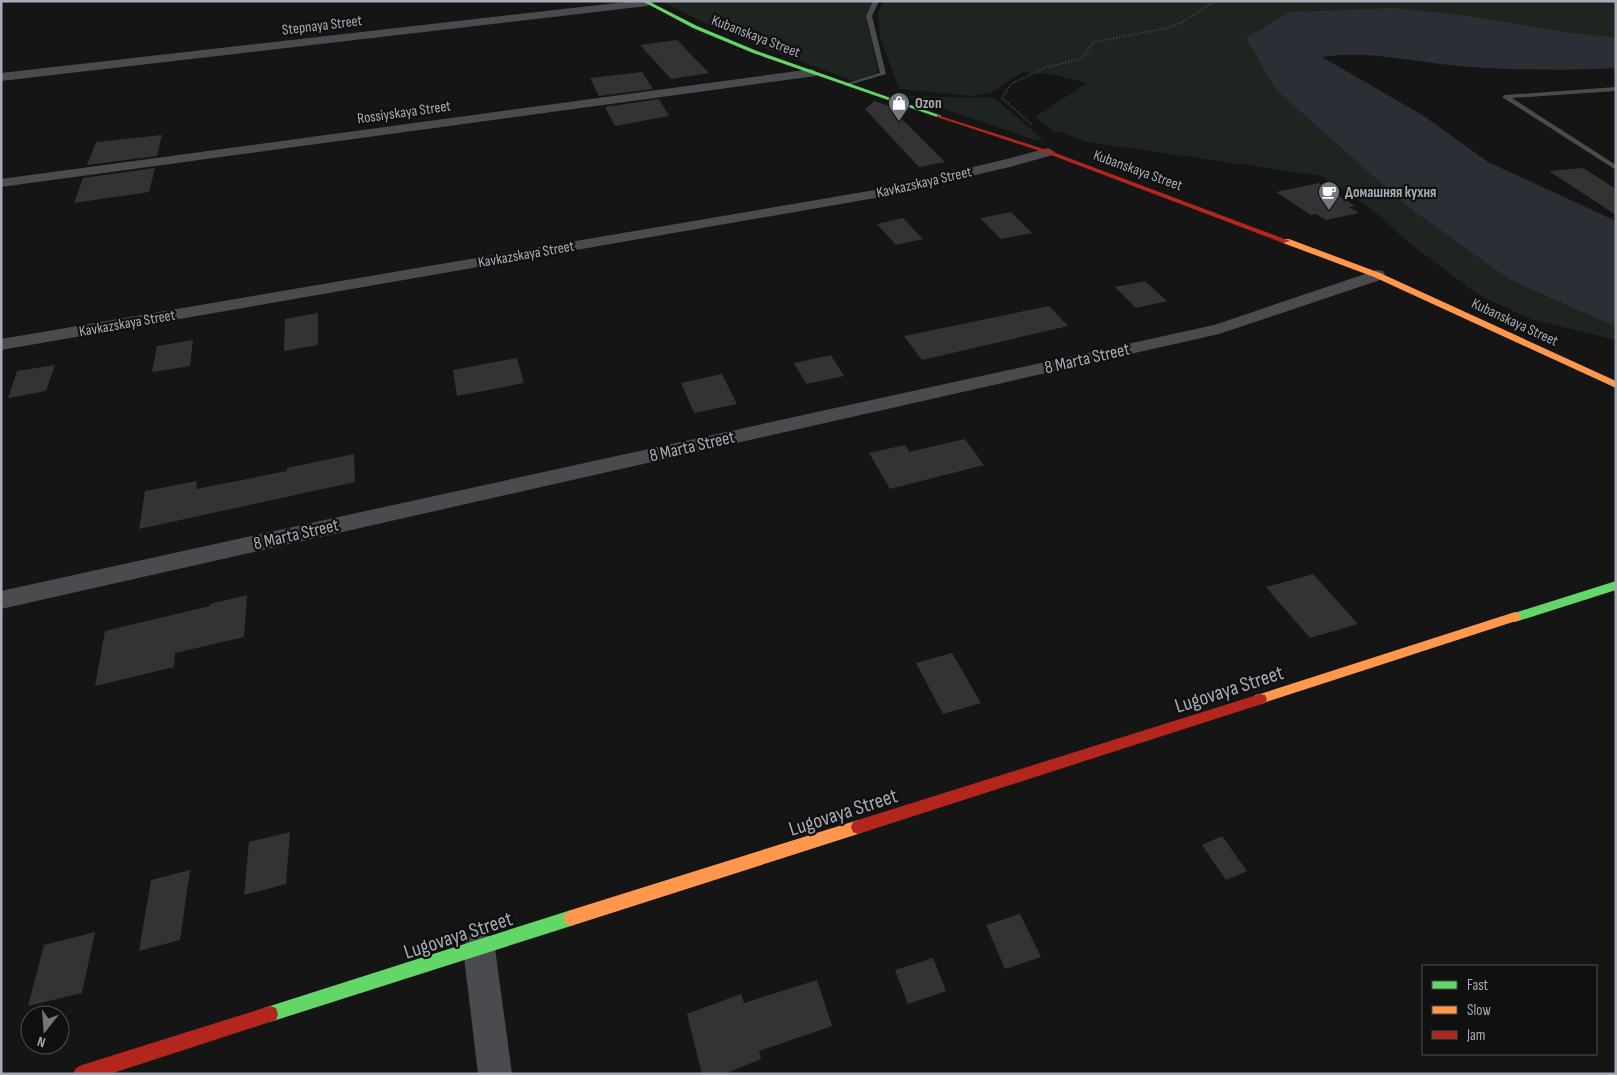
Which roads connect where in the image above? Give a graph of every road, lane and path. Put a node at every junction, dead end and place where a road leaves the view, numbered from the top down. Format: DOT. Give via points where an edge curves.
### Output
graph roads {
  1 [pos="876,1"];
  2 [pos="1215,1"];
  3 [pos="645,2"];
  4 [pos="812,73"];
  5 [pos="1,77"];
  6 [pos="847,85"];
  7 [pos="1616,89"];
  8 [pos="1048,152"];
  9 [pos="1616,168"];
  10 [pos="1,184"];
  11 [pos="1377,274"];
  12 [pos="1,345"];
  13 [pos="1616,385"];
  14 [pos="1616,585"];
  15 [pos="1,600"];
  16 [pos="479,948"];
  17 [pos="82,1074"];
  18 [pos="495,1074"];
  1 -- 6 [label="lane" via="869,16 883,74"];
  2 -- 8 [label="path" via="1169,28 1094,42 1082,58 1045,68 1011,84 1002,98 1054,142"];
  3 -- 4 [label="main road, Kubanskaya Street" via="694,27"];
  3 -- 5 [label="street, Stepnaya Street"];
  4 -- 6 [label="main road, Kubanskaya Street"];
  4 -- 10 [label="street, Rossiyskaya Street"];
  6 -- 8 [label="main road, Kubanskaya Street"];
  7 -- 9 [label="lane" via="1506,97"];
  8 -- 11 [label="main road, Kubanskaya Street"];
  8 -- 12 [label="street, Kavkazskaya Street" via="875,194"];
  11 -- 13 [label="main road, Kubanskaya Street"];
  11 -- 15 [label="street, 8 Marta Street" via="1219,329"];
  14 -- 16 [label="main road, Lugovaya Street"];
  16 -- 17 [label="main road, Lugovaya Street"];
  16 -- 18 [label="street"];
}
